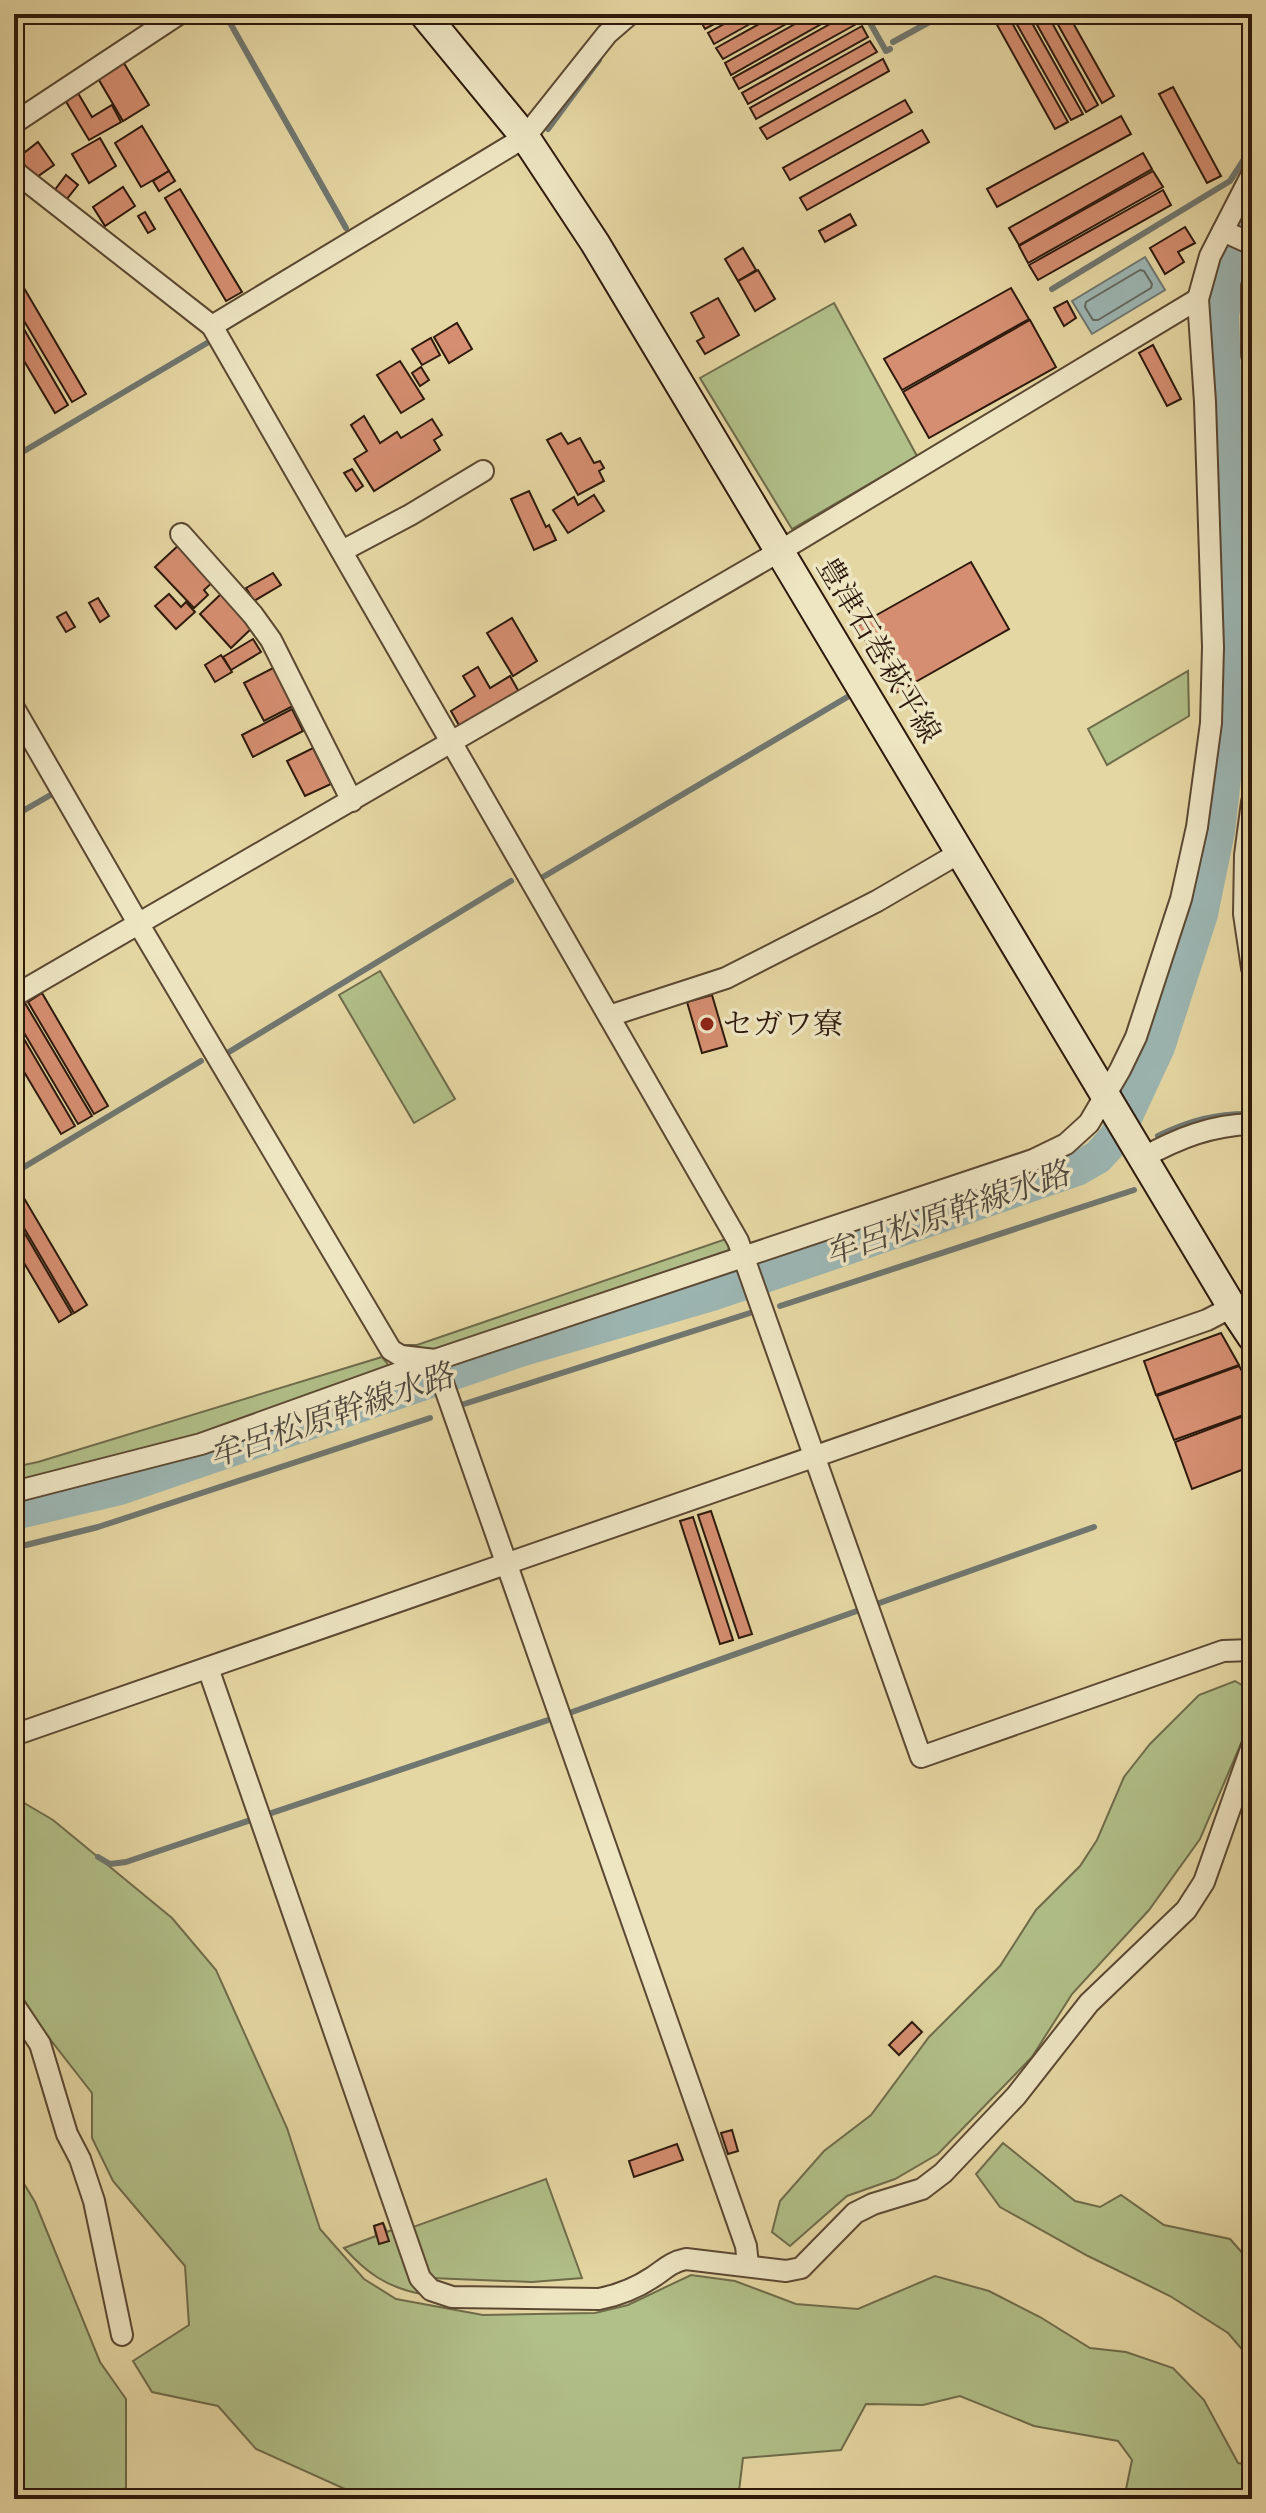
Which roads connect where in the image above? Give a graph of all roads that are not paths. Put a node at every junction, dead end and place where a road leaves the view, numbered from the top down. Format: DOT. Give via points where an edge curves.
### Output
graph roads {
  1 [pos="179,14"];
  2 [pos="424,14"];
  3 [pos="630,14"];
  4 [pos="14,123"];
  5 [pos="525,137"];
  6 [pos="14,171"];
  7 [pos="1252,174"];
  8 [pos="1237,237"];
  9 [pos="1252,286"];
  10 [pos="1198,299"];
  11 [pos="212,326"];
  12 [pos="1252,355"];
  13 [pos="483,471"];
  14 [pos="181,534"];
  15 [pos="342,551"];
  16 [pos="780,551"];
  17 [pos="14,708"];
  18 [pos="452,743"];
  19 [pos="352,801"];
  20 [pos="1252,802"];
  21 [pos="961,852"];
  22 [pos="138,923"];
  23 [pos="1250,945"];
  24 [pos="1252,968"];
  25 [pos="14,996"];
  26 [pos="609,1016"];
  27 [pos="1109,1101"];
  28 [pos="1252,1124"];
  29 [pos="1141,1155"];
  30 [pos="745,1258"];
  31 [pos="1232,1307"];
  32 [pos="1252,1337"];
  33 [pos="437,1363"];
  34 [pos="816,1456"];
  35 [pos="14,1492"];
  36 [pos="509,1565"];
  37 [pos="1252,1650"];
  38 [pos="208,1668"];
  39 [pos="14,1735"];
  40 [pos="1252,1746"];
  41 [pos="14,2005"];
  42 [pos="748,2265"];
  43 [pos="122,2335"];
  1 -- 4 [label="street"];
  2 -- 5 [label="main road, 豊津石巻萩平線"];
  3 -- 5 [label="street" via="607,34"];
  5 -- 11 [label="street"];
  5 -- 16 [label="main road, 豊津石巻萩平線" via="595,243"];
  6 -- 11 [label="street"];
  7 -- 8 [label="street"];
  8 -- 10 [label="street" via="1210,256"];
  9 -- 12 [label="street"];
  10 -- 16 [label="street"];
  10 -- 27 [label="street" via="1213,631 1211,723 1181,899"];
  11 -- 15 [label="street"];
  13 -- 15 [label="street"];
  14 -- 19 [label="street" via="271,640"];
  15 -- 18 [label="street"];
  16 -- 18 [label="street"];
  16 -- 21 [label="main road, 豊津石巻萩平線"];
  17 -- 22 [label="street"];
  18 -- 19 [label="street"];
  18 -- 26 [label="street"];
  19 -- 22 [label="street"];
  20 -- 23 [label="street" via="1244,914"];
  21 -- 26 [label="street" via="726,978"];
  21 -- 27 [label="main road, 豊津石巻萩平線"];
  22 -- 25 [label="street"];
  22 -- 33 [label="street" via="391,1350"];
  23 -- 24 [label="street"];
  26 -- 30 [label="street"];
  27 -- 29 [label="main road, 豊津石巻萩平線"];
  27 -- 30 [label="street" via="1066,1144 1033,1160"];
  28 -- 29 [label="street" via="1202,1130"];
  29 -- 31 [label="main road, 豊津石巻萩平線"];
  30 -- 33 [label="street"];
  30 -- 34 [label="street"];
  31 -- 32 [label="main road, 豊津石巻萩平線"];
  31 -- 34 [label="street"];
  33 -- 35 [label="street" via="201,1444"];
  33 -- 36 [label="street"];
  34 -- 36 [label="street"];
  34 -- 37 [label="street" via="921,1757 1208,1655"];
  36 -- 38 [label="street"];
  36 -- 42 [label="street" via="746,2246"];
  38 -- 39 [label="street"];
  38 -- 42 [label="street" via="420,2278 431,2290 452,2297 599,2299 621,2295 673,2261"];
  40 -- 42 [label="street" via="1204,1882 1186,1910 1089,2003 1016,2096 943,2173 922,2189 855,2213 801,2268"];
  41 -- 43 [label="street" via="40,2044 94,2201"];
}
